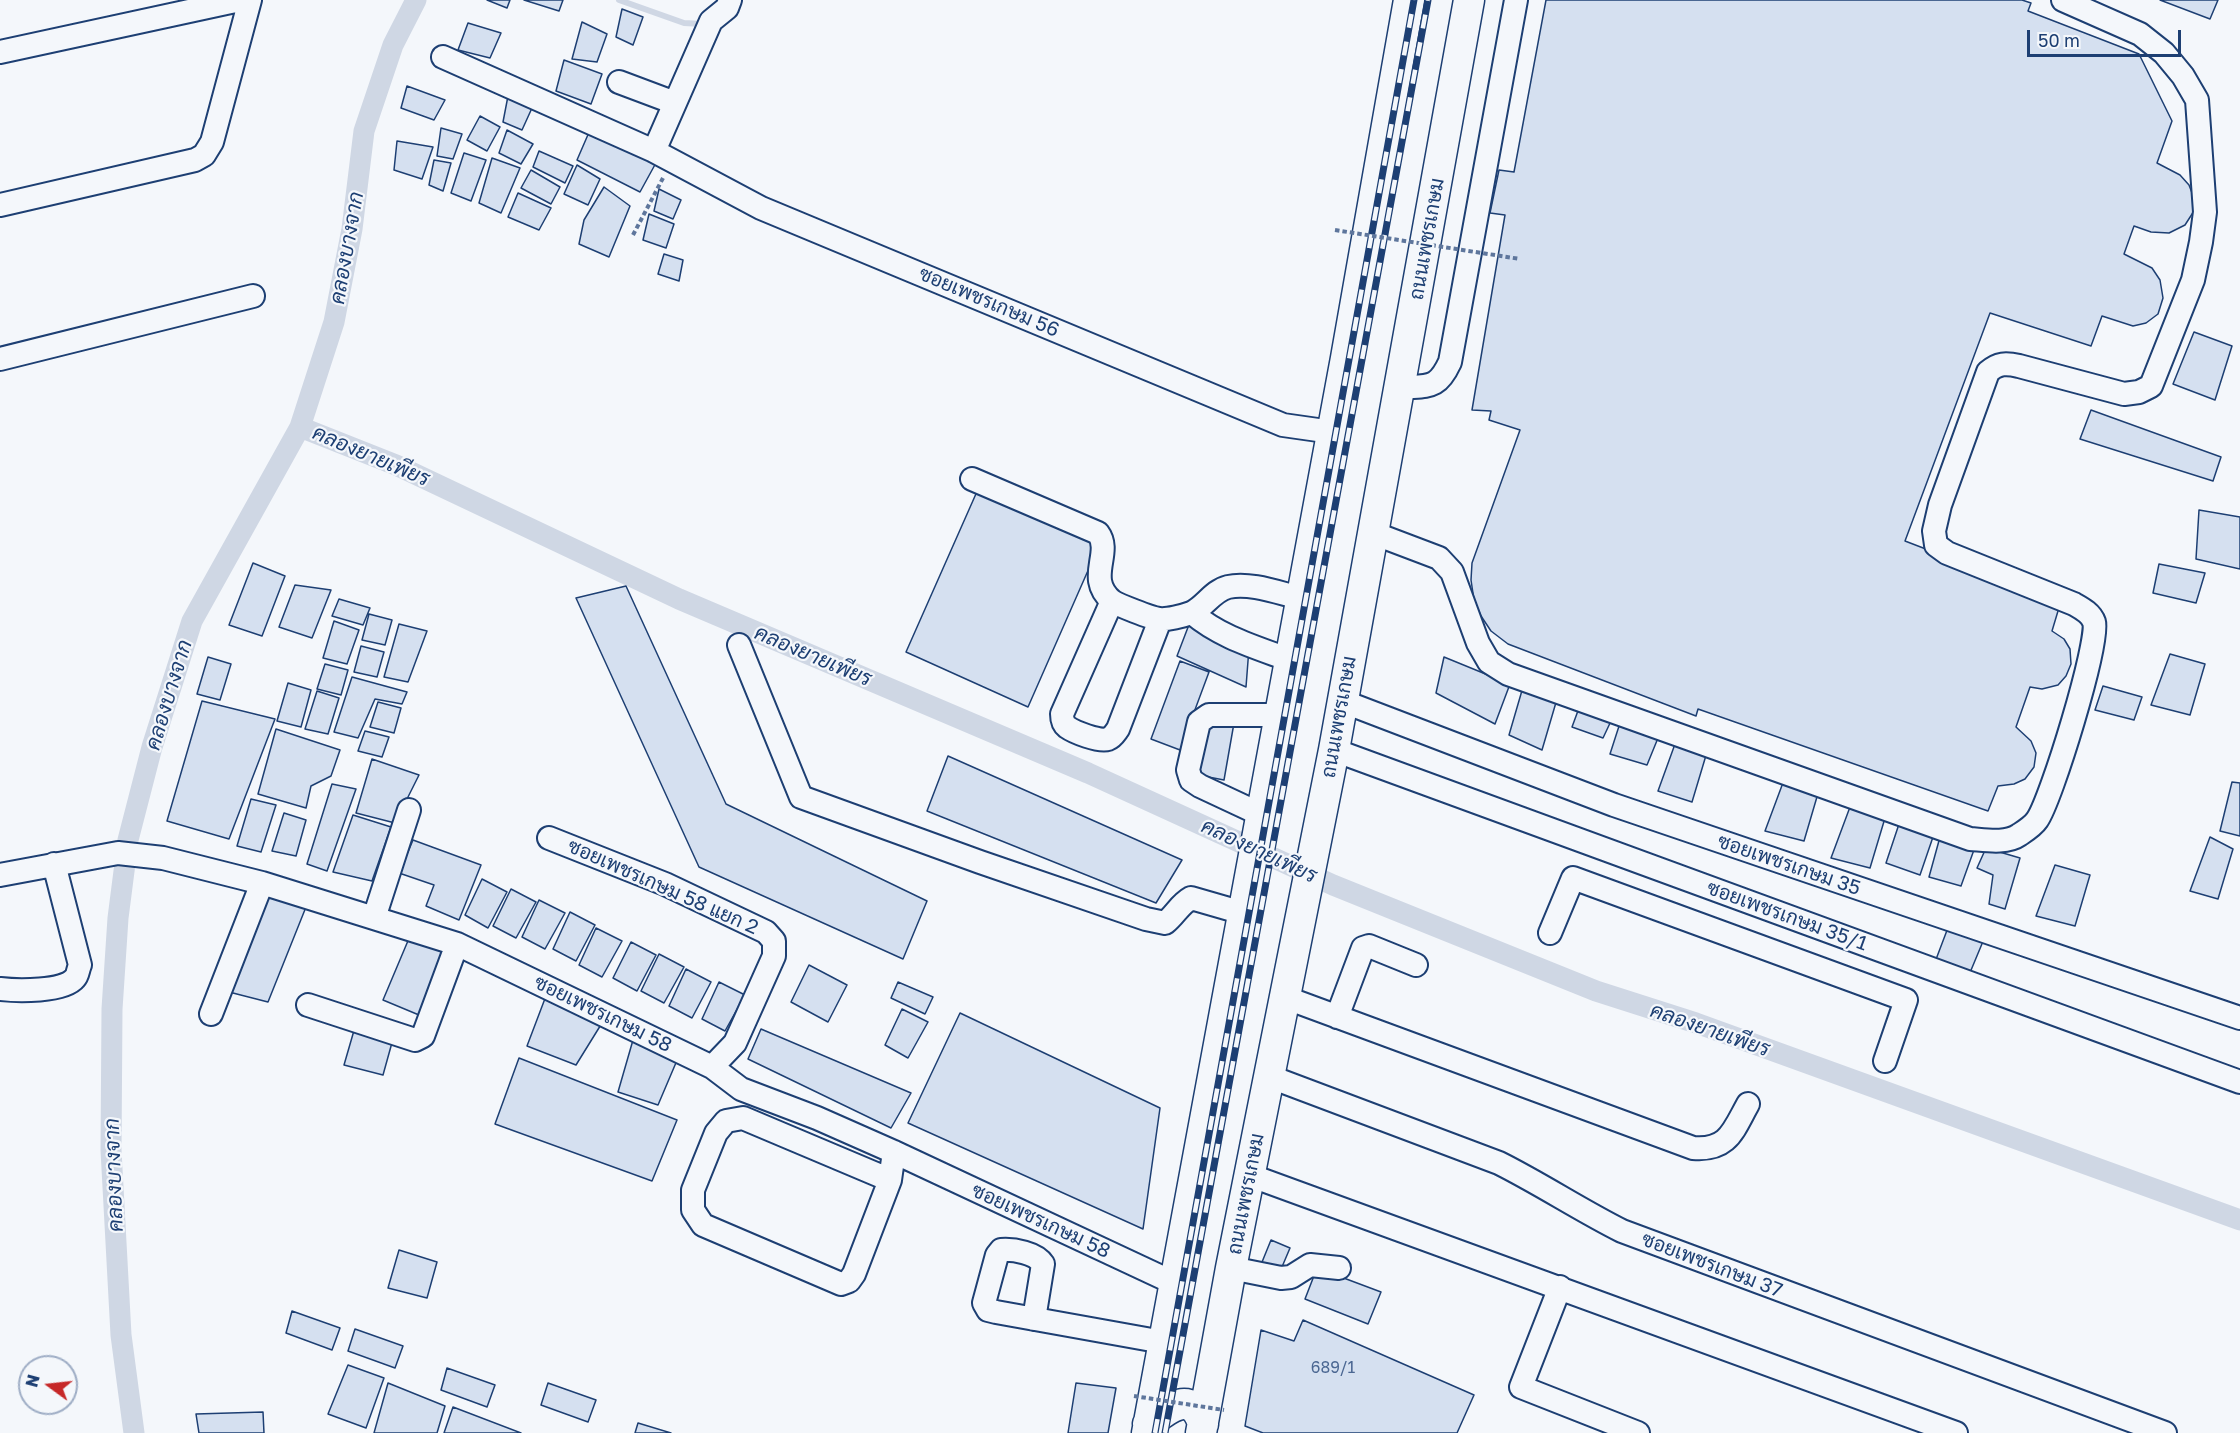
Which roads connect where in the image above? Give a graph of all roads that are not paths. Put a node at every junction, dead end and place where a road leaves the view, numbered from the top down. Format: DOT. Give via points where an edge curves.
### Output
graph roads {
  1 [pos="240,0"];
  2 [pos="250,0"];
  3 [pos="730,0"];
  4 [pos="1409,0"];
  5 [pos="1469,0"];
  6 [pos="1516,0"];
  7 [pos="2063,0"];
  8 [pos="0,52"];
  9 [pos="443,57"];
  10 [pos="619,82"];
  11 [pos="675,103"];
  12 [pos="663,156"];
  13 [pos="0,205"];
  14 [pos="253,296"];
  15 [pos="0,359"];
  16 [pos="1401,388"];
  17 [pos="1332,432"];
  18 [pos="972,479"];
  19 [pos="1373,533"];
  20 [pos="1300,598"];
  21 [pos="1113,602"];
  22 [pos="1192,613"];
  23 [pos="1160,620"];
  24 [pos="739,645"];
  25 [pos="1290,660"];
  26 [pos="1342,701"];
  27 [pos="1278,715"];
  28 [pos="1334,750"];
  29 [pos="409,810"];
  30 [pos="1261,818"];
  31 [pos="549,838"];
  32 [pos="1604,849"];
  33 [pos="54,864"];
  34 [pos="0,875"];
  35 [pos="262,883"];
  36 [pos="1591,884"];
  37 [pos="1243,913"];
  38 [pos="374,918"];
  39 [pos="1550,933"];
  40 [pos="457,944"];
  41 [pos="1416,965"];
  42 [pos="0,989"];
  43 [pos="1284,997"];
  44 [pos="308,1005"];
  45 [pos="211,1014"];
  46 [pos="1338,1017"];
  47 [pos="2240,1018"];
  48 [pos="1885,1061"];
  49 [pos="712,1066"];
  50 [pos="1268,1076"];
  51 [pos="2240,1082"];
  52 [pos="1748,1104"];
  53 [pos="894,1152"];
  54 [pos="1249,1176"];
  55 [pos="890,1180"];
  56 [pos="1231,1268"];
  57 [pos="1339,1268"];
  58 [pos="1174,1283"];
  59 [pos="1560,1287"];
  60 [pos="1034,1319"];
  61 [pos="1163,1342"];
  62 [pos="1157,1376"];
  63 [pos="1209,1414"];
  64 [pos="1147,1429"];
  65 [pos="1638,1433"];
  66 [pos="1956,1433"];
  67 [pos="2165,1433"];
  1 -- 8 [label="street"];
  2 -- 13 [label="street" via="212,142 204,155"];
  3 -- 11 [label="street" via="728,8 710,25"];
  4 -- 17 [label="main road"];
  5 -- 16 [label="main road, ถนนเพชรเกษม"];
  6 -- 16 [label="street" via="1450,362 1442,379"];
  7 -- 19 [label="street" via="2140,34 2183,75 2197,100 2205,212 2193,280 2151,386 2124,394 2006,363 1996,365 1988,372 1940,505 1934,531 1936,545 1947,554 2074,604 2094,620 2085,678 2048,799 2036,821 2017,837 1996,841 1970,839 1508,674 1489,662 1452,572 1439,558"];
  9 -- 12 [label="street, ซอยเพชรเกษม 56"];
  10 -- 11 [label="street"];
  11 -- 12 [label="street"];
  12 -- 17 [label="street, ซอยเพชรเกษม 56" via="761,208 1283,425"];
  14 -- 15 [label="street"];
  16 -- 19 [label="main road, ถนนเพชรเกษม"];
  17 -- 20 [label="main road"];
  18 -- 21 [label="street" via="1098,533 1103,547 1099,580"];
  19 -- 26 [label="main road, ถนนเพชรเกษม"];
  20 -- 22 [label="street" via="1249,587 1229,587 1212,594"];
  20 -- 25 [label="main road"];
  21 -- 23 [label="street"];
  21 -- 23 [label="street" via="1062,714 1067,727 1095,739 1107,740 1118,729"];
  22 -- 23 [label="street"];
  22 -- 25 [label="street" via="1218,632"];
  24 -- 37 [label="street" via="801,797 1146,919 1164,923 1191,898"];
  25 -- 27 [label="main road"];
  26 -- 28 [label="main road, ถนนเพชรเกษม"];
  26 -- 47 [label="street, ซอยเพชรเกษม 35" via="1614,805"];
  27 -- 30 [label="main road"];
  27 -- 30 [label="street" via="1204,717 1199,722 1188,770 1191,780 1200,786"];
  28 -- 32 [label="street, ซอยเพชรเกษม 35/1"];
  28 -- 43 [label="main road, ถนนเพชรเกษม"];
  29 -- 38 [label="street"];
  30 -- 37 [label="main road"];
  31 -- 49 [label="street, ซอยเพชรเกษม 58 แยก 2" via="675,889 766,932 774,941 774,956 735,1043"];
  32 -- 36 [label="street"];
  32 -- 51 [label="street, ซอยเพชรเกษม 35/1"];
  33 -- 34 [label="street, ซอยเพชรเกษม 58"];
  33 -- 35 [label="street, ซอยเพชรเกษม 58" via="118,853 163,858"];
  33 -- 42 [label="street" via="80,965 76,978 66,986"];
  35 -- 38 [label="street, ซอยเพชรเกษม 58"];
  35 -- 45 [label="street"];
  36 -- 39 [label="street" via="1573,878"];
  36 -- 48 [label="street" via="1906,1000"];
  37 -- 58 [label="main road"];
  38 -- 40 [label="street, ซอยเพชรเกษม 58"];
  40 -- 44 [label="street" via="423,1036 415,1040"];
  40 -- 49 [label="street, ซอยเพชรเกษม 58"];
  41 -- 46 [label="street" via="1369,946 1363,948"];
  43 -- 46 [label="street"];
  43 -- 50 [label="main road, ถนนเพชรเกษม"];
  46 -- 52 [label="street" via="1693,1148 1710,1149 1725,1141"];
  49 -- 53 [label="street, ซอยเพชรเกษม 58" via="741,1089"];
  50 -- 54 [label="main road, ถนนเพชรเกษม"];
  50 -- 67 [label="street, ซอยเพชรเกษม 37" via="1499,1163 1622,1231"];
  53 -- 55 [label="street"];
  53 -- 58 [label="street, ซอยเพชรเกษม 58"];
  54 -- 56 [label="main road, ถนนเพชรเกษม"];
  54 -- 59 [label="street"];
  55 -- 55 [label="street" via="743,1118 726,1121 716,1133 693,1190 693,1210 703,1225 841,1284 854,1274"];
  56 -- 57 [label="street" via="1281,1278 1291,1277 1310,1265"];
  56 -- 63 [label="main road, ถนนเพชรเกษม"];
  58 -- 61 [label="main road"];
  59 -- 65 [label="street" via="1521,1388"];
  59 -- 66 [label="street"];
  60 -- 61 [label="street"];
  61 -- 62 [label="main road"];
  62 -- 63 [label="main road" via="1168,1387 1185,1394 1203,1393"];
  62 -- 64 [label="main road"];
  63 -- 64 [label="main road" via="1175,1405"];
}
